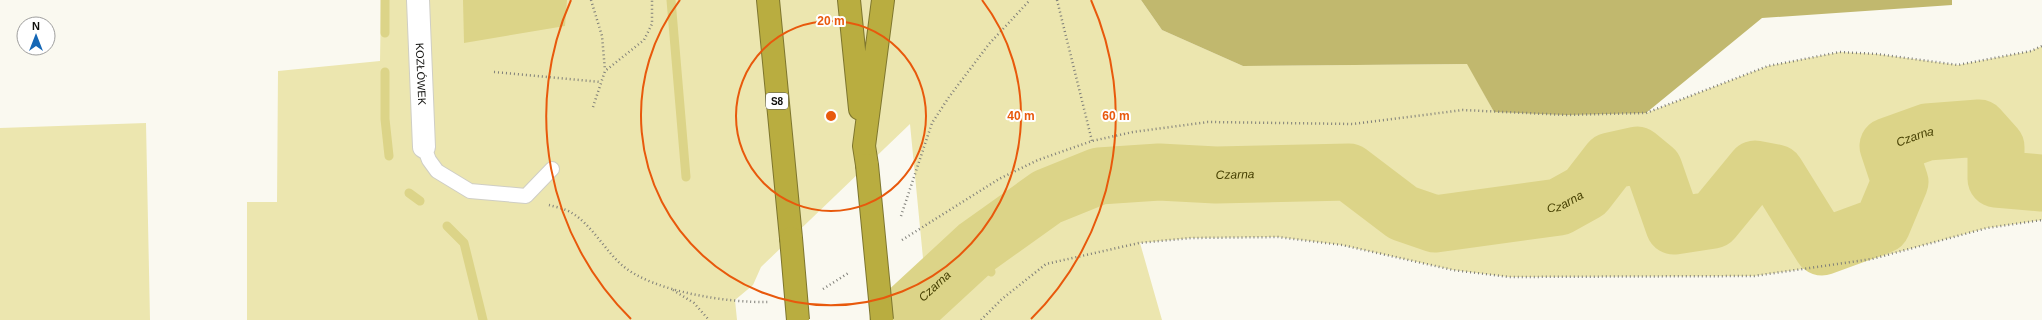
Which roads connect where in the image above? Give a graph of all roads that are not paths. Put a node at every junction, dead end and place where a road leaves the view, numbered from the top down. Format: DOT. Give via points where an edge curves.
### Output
graph roads {
  1 [pos="418,0"];
  2 [pos="768,0"];
  3 [pos="849,0"];
  4 [pos="883,0"];
  5 [pos="424,147"];
  6 [pos="865,155"];
  7 [pos="552,169"];
  8 [pos="798,320"];
  9 [pos="882,320"];
  1 -- 5 [label="street, KOZŁÓWEK"];
  2 -- 8 [label="highway, S8, bridge"];
  3 -- 6 [label="highway"];
  4 -- 6 [label="highway"];
  5 -- 7 [label="lane" via="437,171 470,191 526,196"];
  6 -- 9 [label="highway, bridge"];
}
